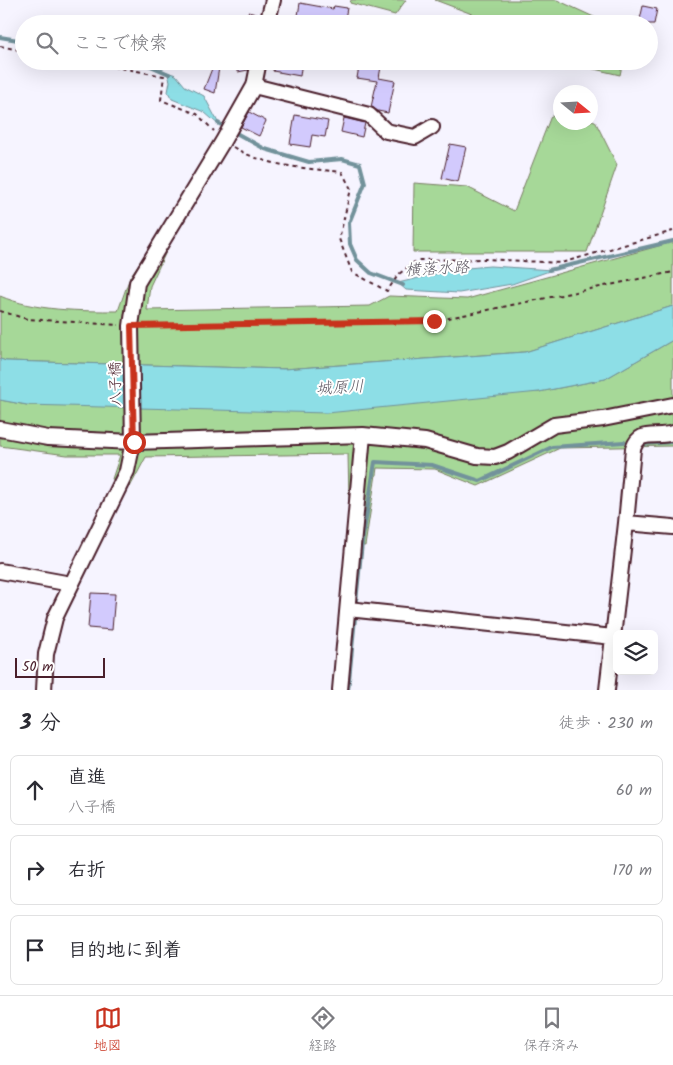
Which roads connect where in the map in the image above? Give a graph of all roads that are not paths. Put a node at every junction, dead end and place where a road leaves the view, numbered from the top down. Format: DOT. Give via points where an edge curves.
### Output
graph roads {
  1 [pos="273,0"];
  2 [pos="269,15"];
  3 [pos="257,70"];
  4 [pos="254,86"];
  5 [pos="432,127"];
  6 [pos="673,406"];
  7 [pos="0,429"];
  8 [pos="673,433"];
  9 [pos="363,435"];
  10 [pos="134,442"];
  11 [pos="626,523"];
  12 [pos="673,527"];
  13 [pos="0,571"];
  14 [pos="71,584"];
  15 [pos="348,609"];
  16 [pos="614,630"];
  17 [pos="613,637"];
  18 [pos="44,690"];
  19 [pos="340,690"];
  20 [pos="607,690"];
  1 -- 2 [label="street"];
  3 -- 4 [label="street, 八子橋"];
  4 -- 5 [label="street" via="369,114 386,131 415,137"];
  4 -- 10 [label="street, 八子橋" via="137,284 131,326"];
  6 -- 9 [label="street" via="554,425 495,457 477,456 425,441"];
  7 -- 10 [label="street" via="48,438"];
  8 -- 11 [label="street" via="641,436 636,440 632,449"];
  9 -- 10 [label="street"];
  9 -- 15 [label="street"];
  10 -- 14 [label="street, 八子橋" via="127,471"];
  11 -- 12 [label="street"];
  11 -- 16 [label="street"];
  13 -- 14 [label="street"];
  14 -- 18 [label="street, 八子橋" via="55,618 46,654"];
  15 -- 17 [label="street"];
  15 -- 19 [label="street"];
  17 -- 20 [label="street"];
}
